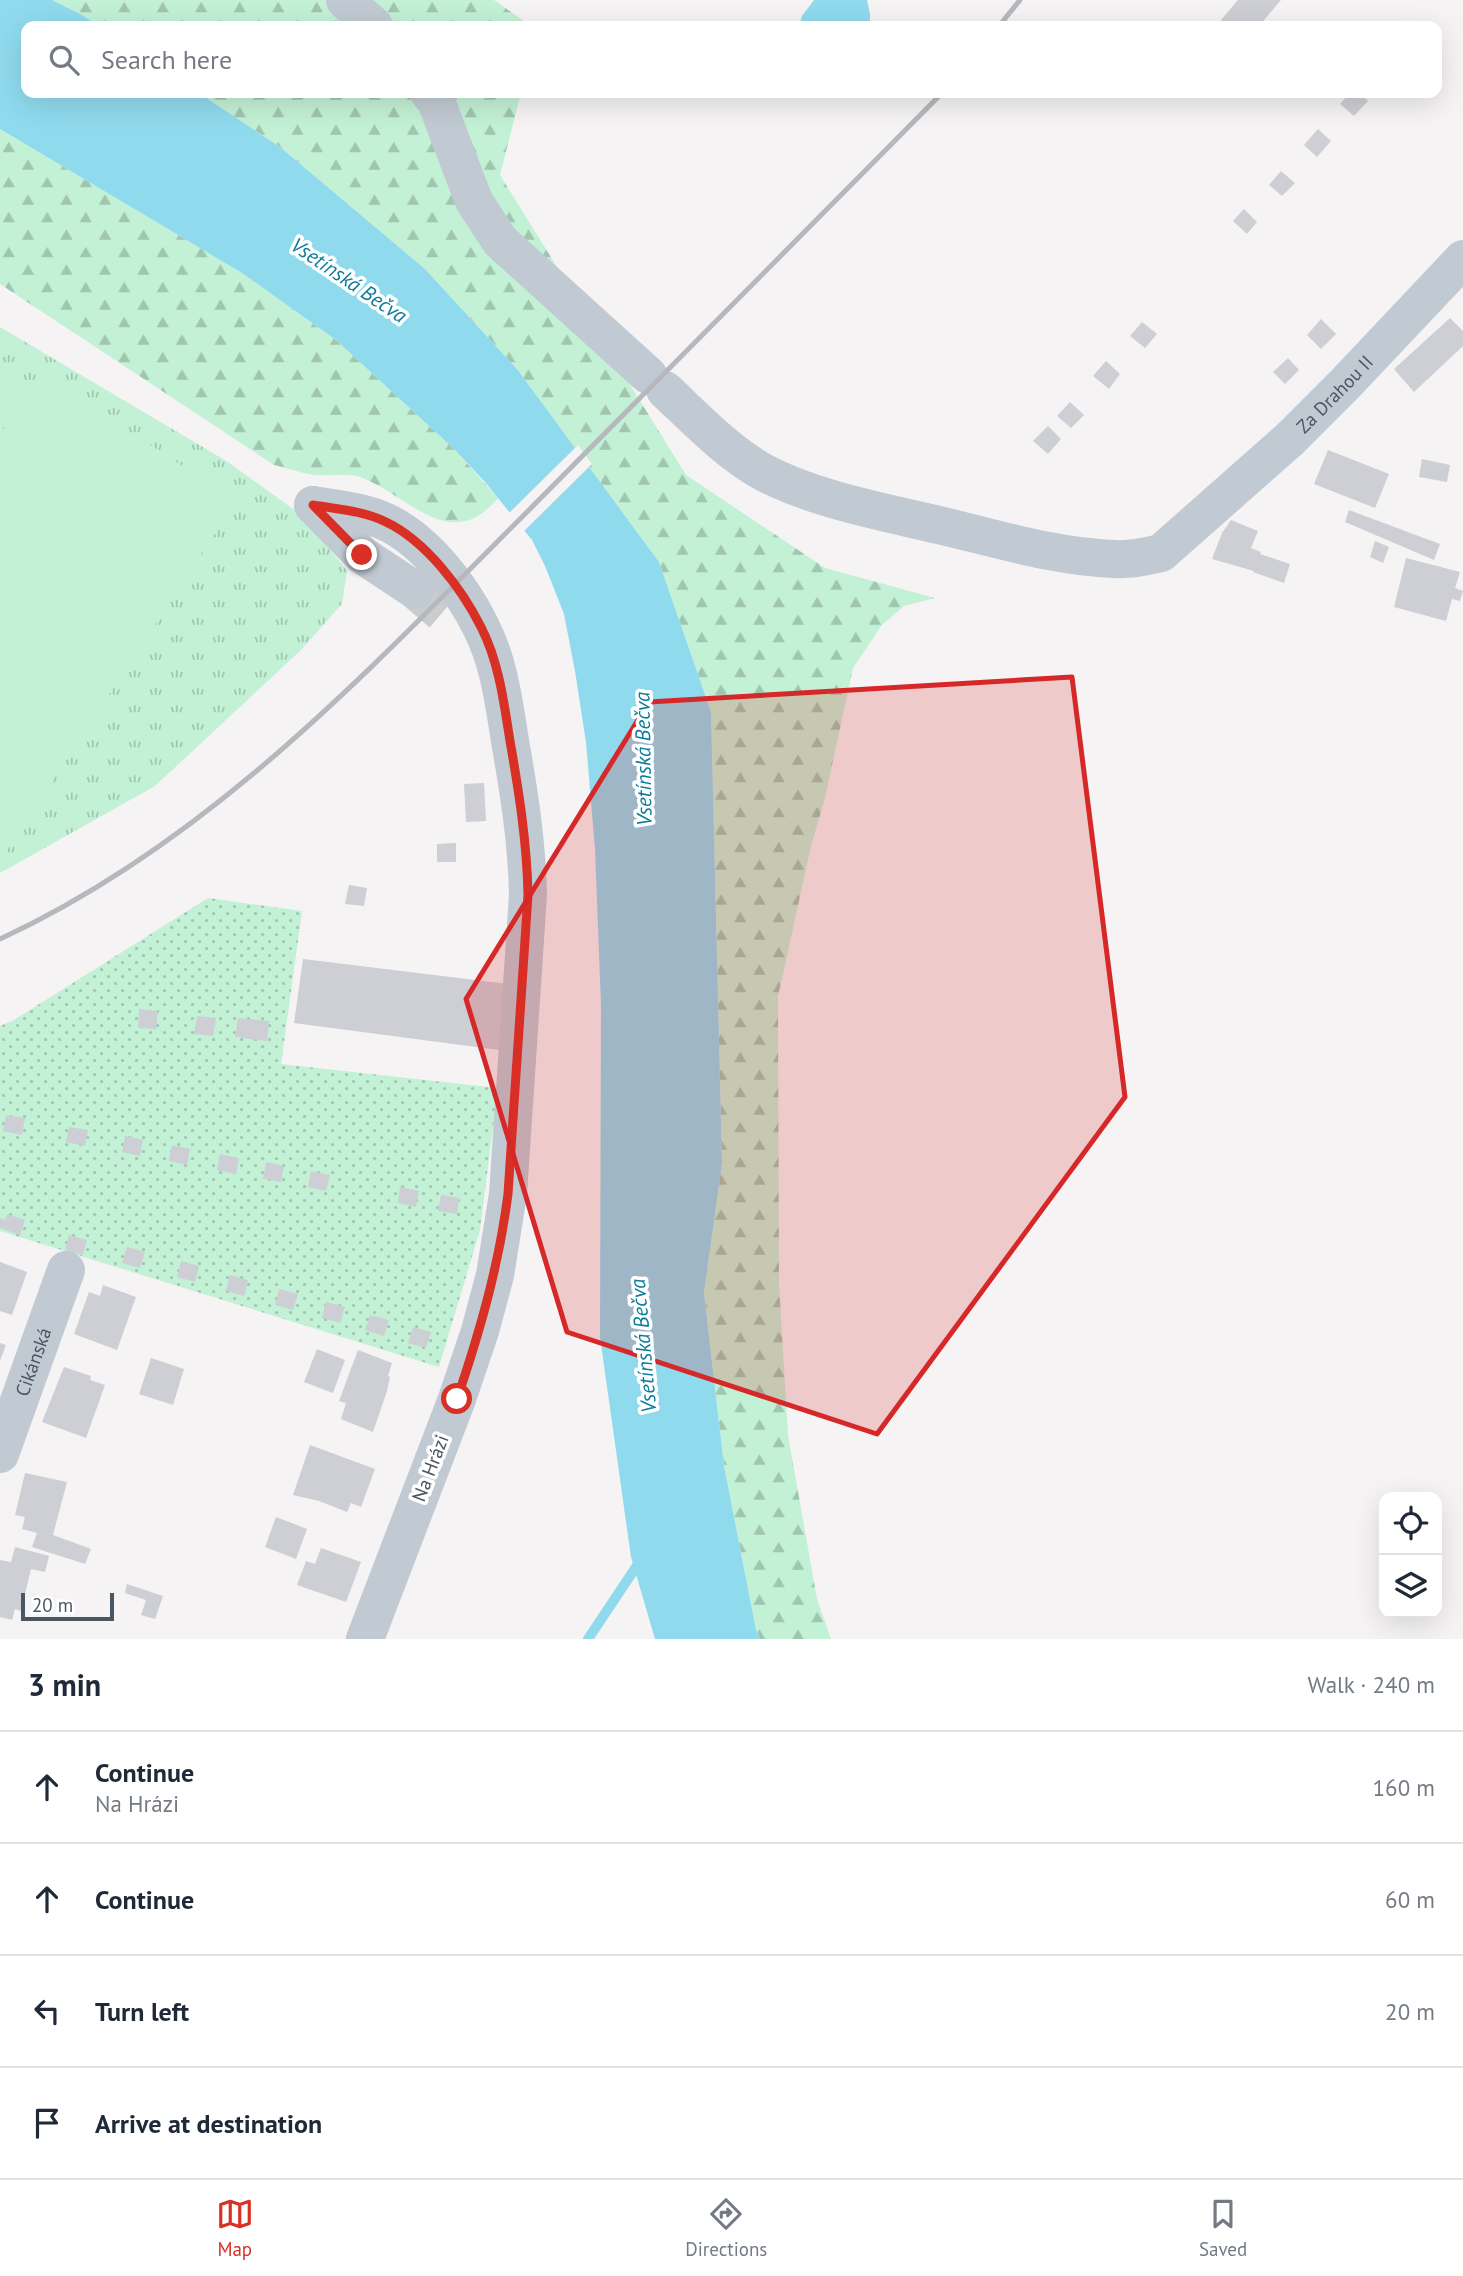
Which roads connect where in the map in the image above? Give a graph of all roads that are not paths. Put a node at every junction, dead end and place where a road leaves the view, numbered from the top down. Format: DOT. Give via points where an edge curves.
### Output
graph roads {
  1 [pos="345,0"];
  2 [pos="368,21"];
  3 [pos="433,98"];
  4 [pos="1463,259"];
  5 [pos="496,671"];
  6 [pos="66,1270"];
  7 [pos="0,1454"];
  8 [pos="365,1639"];
  1 -- 2 [label="street"];
  3 -- 4 [label="street, Za Drahou II" via="474,201 500,241 733,452 804,489 1065,555 1116,559 1161,552 1290,439"];
  5 -- 5 [label="street, Na Hrázi" via="429,602 362,555 313,505 375,518 415,540 469,606"];
  5 -- 8 [label="street, Na Hrázi" via="520,800 528,895 503,1234 480,1331 457,1399"];
  6 -- 7 [label="street, Cikánská"];
}
